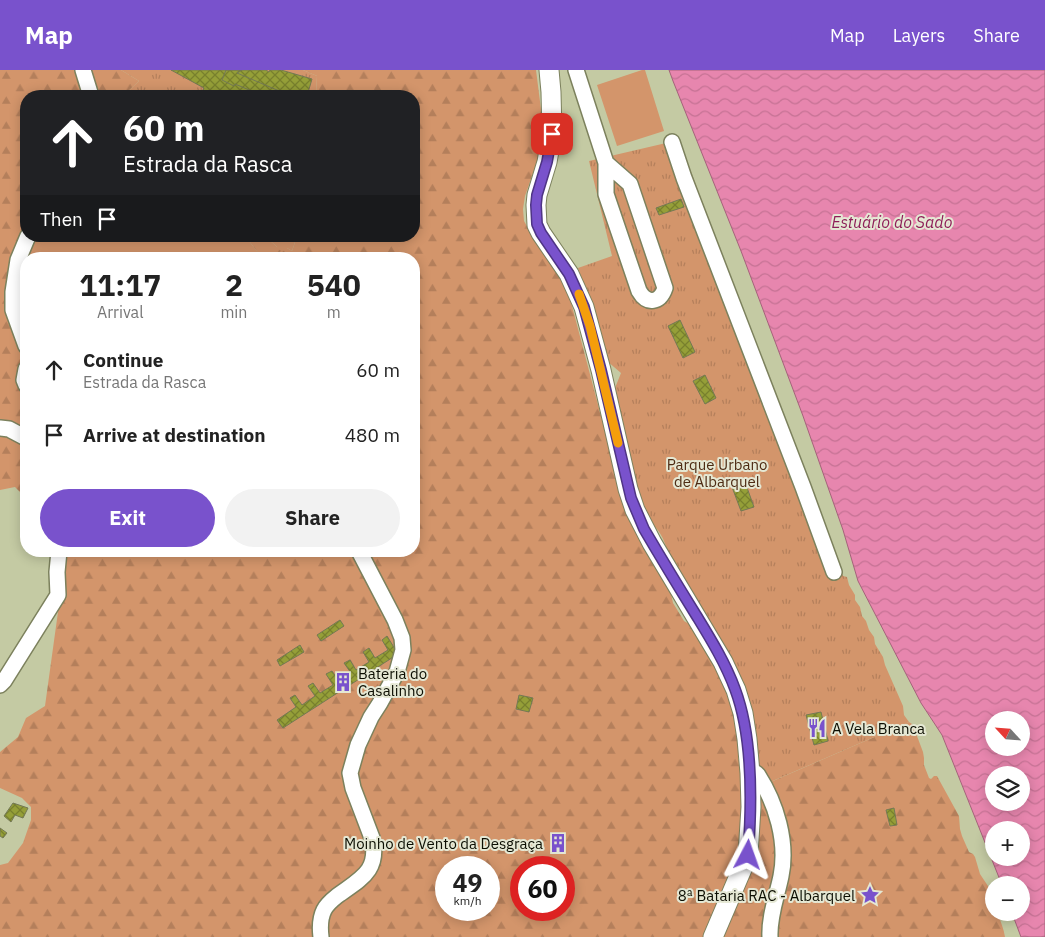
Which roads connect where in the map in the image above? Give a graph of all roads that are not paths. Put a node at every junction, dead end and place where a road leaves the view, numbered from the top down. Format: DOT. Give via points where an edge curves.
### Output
graph roads {
  1 [pos="84,70"];
  2 [pos="548,70"];
  3 [pos="576,70"];
  4 [pos="89,90"];
  5 [pos="672,142"];
  6 [pos="606,163"];
  7 [pos="20,255"];
  8 [pos="20,329"];
  9 [pos="0,428"];
  10 [pos="20,435"];
  11 [pos="58,557"];
  12 [pos="362,557"];
  13 [pos="834,572"];
  14 [pos="0,685"];
  15 [pos="750,773"];
  16 [pos="321,937"];
  17 [pos="713,937"];
  18 [pos="770,937"];
  1 -- 4 [label="street"];
  2 -- 15 [label="main road" via="552,134 537,195 537,224 569,274 584,307 635,510 736,690 743,713"];
  3 -- 6 [label="street"];
  5 -- 13 [label="street"];
  6 -- 6 [label="street" via="606,194 639,291 643,297 657,300 665,288 630,184"];
  7 -- 8 [label="street" via="13,292 13,310"];
  9 -- 10 [label="street"];
  11 -- 14 [label="street" via="58,595"];
  12 -- 16 [label="street" via="395,620 403,650 397,672 358,745 350,773 374,845 374,860 367,872 328,903 322,916"];
  15 -- 17 [label="main road" via="748,855"];
  15 -- 18 [label="street" via="758,775 766,788 781,835 782,869"];
}
